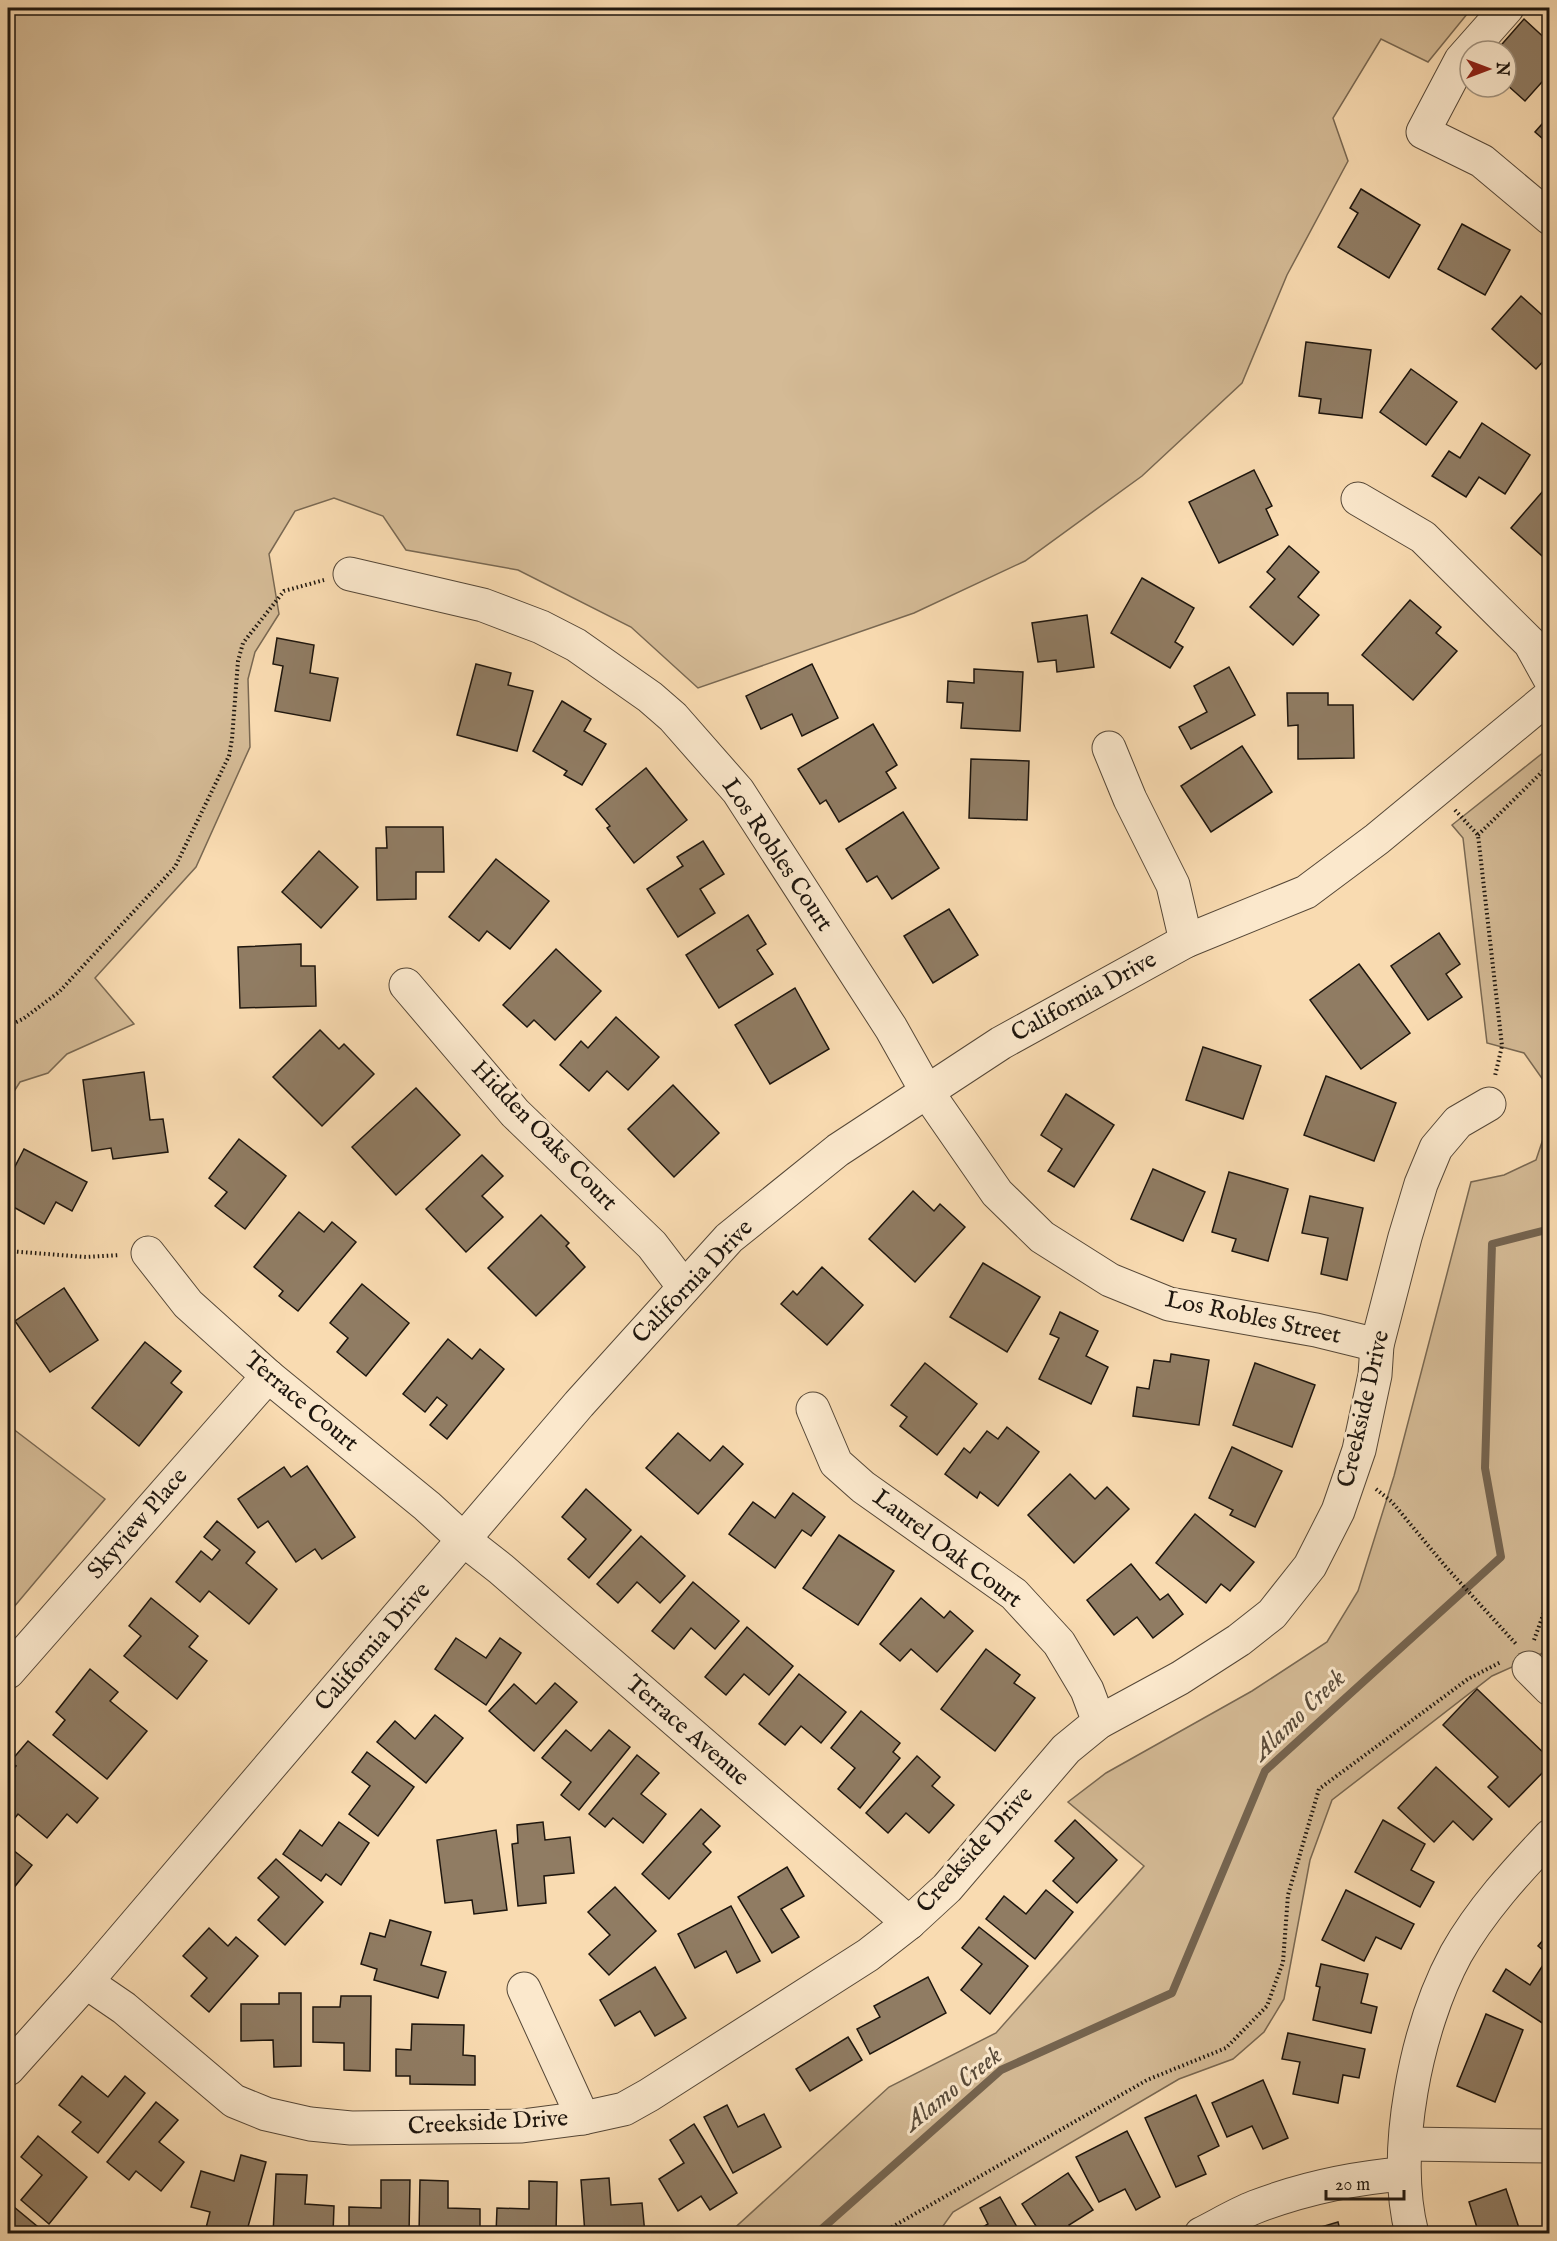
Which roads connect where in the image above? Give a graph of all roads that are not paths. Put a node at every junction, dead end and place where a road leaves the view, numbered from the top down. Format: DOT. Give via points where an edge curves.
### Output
graph roads {
  1 [pos="1507,8"];
  2 [pos="1550,218"];
  3 [pos="1358,499"];
  4 [pos="350,573"];
  5 [pos="1550,679"];
  6 [pos="1550,696"];
  7 [pos="1109,748"];
  8 [pos="1186,941"];
  9 [pos="406,985"];
  10 [pos="927,1092"];
  11 [pos="1489,1104"];
  12 [pos="148,1253"];
  13 [pos="684,1287"];
  14 [pos="1377,1345"];
  15 [pos="268,1376"];
  16 [pos="813,1409"];
  17 [pos="464,1540"];
  18 [pos="8,1672"];
  19 [pos="1099,1722"];
  20 [pos="1550,1836"];
  21 [pos="909,1923"];
  22 [pos="86,1982"];
  23 [pos="524,1989"];
  24 [pos="8,2069"];
  25 [pos="583,2118"];
  26 [pos="1550,2146"];
  27 [pos="1405,2159"];
  28 [pos="1201,2234"];
  29 [pos="1412,2234"];
  1 -- 2 [label="street" via="1461,60 1423,132 1482,161"];
  3 -- 5 [label="street" via="1423,537 1530,643"];
  4 -- 10 [label="street, Los Robles Court" via="483,605 541,627 576,645 673,717 738,791 891,1028"];
  6 -- 8 [label="street, California Drive" via="1377,839 1306,892"];
  7 -- 8 [label="street" via="1173,885"];
  8 -- 10 [label="street, California Drive" via="1000,1043"];
  9 -- 13 [label="street, Hidden Oaks Court" via="515,1113 652,1245"];
  10 -- 13 [label="street, California Drive" via="838,1150 729,1238"];
  10 -- 14 [label="street, Los Robles Street" via="997,1193 1042,1237 1110,1280 1169,1304"];
  11 -- 14 [label="street, Creekside Drive" via="1458,1122 1436,1148 1408,1227"];
  12 -- 15 [label="street, Terrace Court" via="188,1304"];
  13 -- 17 [label="street, California Drive"];
  14 -- 19 [label="street, Creekside Drive" via="1375,1375 1353,1470 1338,1511 1310,1566 1272,1614 1239,1640"];
  15 -- 17 [label="street, Terrace Court"];
  15 -- 18 [label="street, Skyview Place"];
  16 -- 19 [label="street, Laurel Oak Court" via="836,1463 1014,1594 1052,1635 1087,1690"];
  17 -- 21 [label="street, Terrace Avenue"];
  17 -- 22 [label="street, California Drive"];
  19 -- 21 [label="street, Creekside Drive" via="1066,1749 947,1888"];
  20 -- 27 [label="street" via="1480,1916 1456,1955 1434,2004 1413,2081"];
  21 -- 25 [label="street, Creekside Drive" via="868,1956 649,2095 624,2109"];
  22 -- 24 [label="street, California Drive"];
  22 -- 25 [label="street, Creekside Drive" via="234,2101 266,2114 351,2128 522,2126"];
  23 -- 25 [label="street"];
  26 -- 27 [label="street"];
  27 -- 28 [label="street" via="1373,2177 1255,2207"];
  27 -- 29 [label="street"];
}
